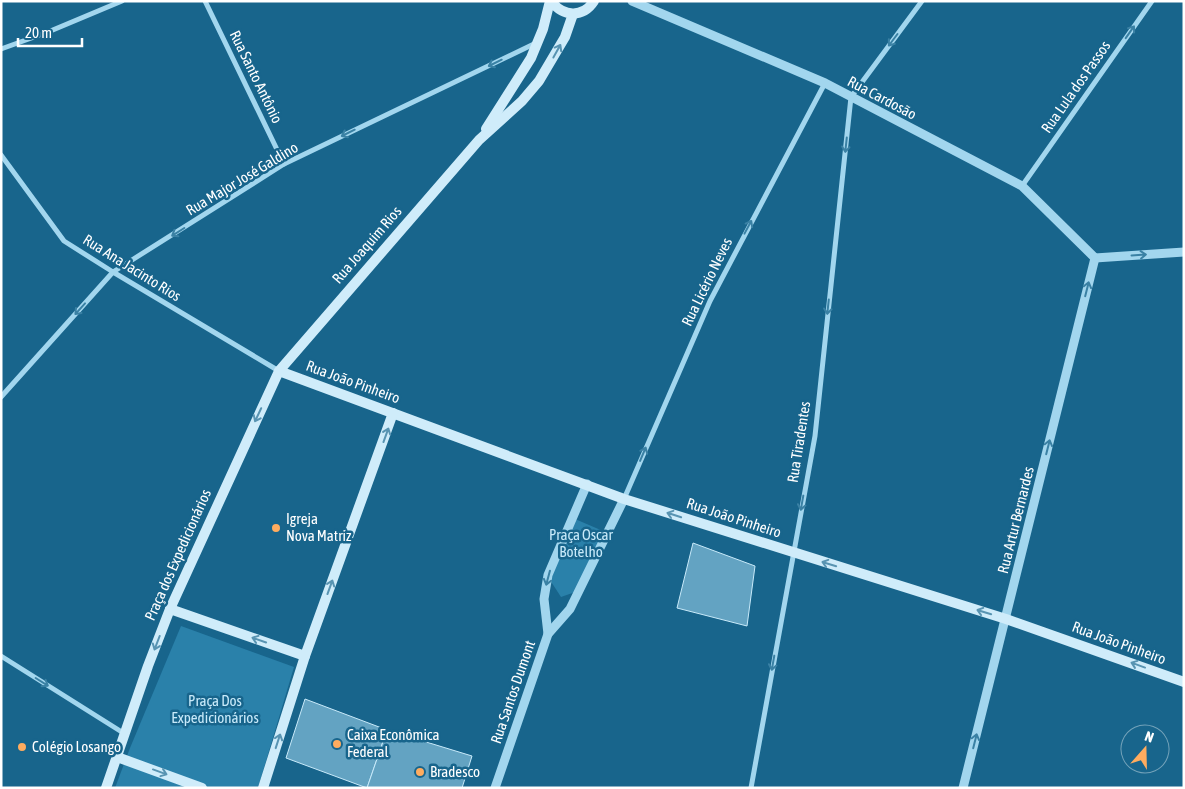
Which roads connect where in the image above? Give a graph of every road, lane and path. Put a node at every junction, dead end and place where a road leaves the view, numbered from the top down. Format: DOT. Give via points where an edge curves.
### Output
graph roads {
  1 [pos="122,1"];
  2 [pos="205,1"];
  3 [pos="551,1"];
  4 [pos="594,1"];
  5 [pos="632,1"];
  6 [pos="922,1"];
  7 [pos="1152,1"];
  8 [pos="573,14"];
  9 [pos="538,42"];
  10 [pos="1,49"];
  11 [pos="825,82"];
  12 [pos="851,97"];
  13 [pos="479,140"];
  14 [pos="1,155"];
  15 [pos="284,164"];
  16 [pos="1022,186"];
  17 [pos="1184,252"];
  18 [pos="1095,258"];
  19 [pos="113,272"];
  20 [pos="279,371"];
  21 [pos="1,397"];
  22 [pos="394,413"];
  23 [pos="587,484"];
  24 [pos="624,499"];
  25 [pos="793,553"];
  26 [pos="170,609"];
  27 [pos="1006,619"];
  28 [pos="548,634"];
  29 [pos="1,656"];
  30 [pos="305,656"];
  31 [pos="1184,682"];
  32 [pos="125,734"];
  33 [pos="117,757"];
  34 [pos="106,788"];
  35 [pos="202,788"];
  36 [pos="263,788"];
  37 [pos="495,788"];
  38 [pos="751,788"];
  39 [pos="963,788"];
  1 -- 10 [label="street"];
  2 -- 15 [label="street, Rua Santo Antônio"];
  3 -- 8 [label="main road" via="564,13"];
  3 -- 9 [label="main road, Rua Joaquim Rios"];
  4 -- 8 [label="main road" via="585,11"];
  5 -- 11 [label="street, Rua Cardosão"];
  6 -- 12 [label="street, one-way"];
  16 -- 7 [label="street, Rua Lula dos Passos, one-way"];
  13 -- 8 [label="main road, Rua Joaquim Rios, one-way" via="539,81 565,37"];
  9 -- 13 [label="main road, Rua Joaquim Rios"];
  9 -- 15 [label="street, Rua Major José Galdino, one-way"];
  11 -- 12 [label="street, Rua Cardosão"];
  24 -- 11 [label="street, Rua Licério Neves, one-way" via="710,300"];
  12 -- 16 [label="street, Rua Cardosão"];
  12 -- 25 [label="street, Rua Tiradentes, one-way" via="815,436"];
  13 -- 20 [label="main road, Rua Joaquim Rios"];
  14 -- 19 [label="street, Rua Ana Jacinto Rios" via="64,240"];
  15 -- 19 [label="street, Rua Major José Galdino, one-way"];
  16 -- 18 [label="street, Rua Cardosão"];
  18 -- 17 [label="street, one-way"];
  27 -- 18 [label="street, Rua Artur Bernardes, one-way"];
  19 -- 20 [label="street, Rua Ana Jacinto Rios"];
  19 -- 21 [label="street, Rua Major José Galdino, one-way"];
  20 -- 22 [label="main road, Rua João Pinheiro"];
  20 -- 26 [label="main road, Praça dos Expedicionários, one-way"];
  22 -- 23 [label="main road, Rua João Pinheiro"];
  30 -- 22 [label="main road, one-way"];
  23 -- 24 [label="main road, Rua João Pinheiro"];
  23 -- 28 [label="street, Rua Santos Dumont, one-way" via="548,576 544,599"];
  25 -- 24 [label="main road, Rua João Pinheiro, one-way"];
  24 -- 28 [label="street, Rua Santos Dumont" via="570,610"];
  27 -- 25 [label="main road, Rua João Pinheiro, one-way"];
  25 -- 38 [label="street, Rua Tiradentes, one-way"];
  30 -- 26 [label="main road, one-way"];
  26 -- 32 [label="main road, Praça dos Expedicionários, one-way"];
  31 -- 27 [label="main road, Rua João Pinheiro, one-way"];
  39 -- 27 [label="street, Rua Artur Bernardes, one-way"];
  28 -- 37 [label="street, Rua Santos Dumont"];
  29 -- 32 [label="street, one-way"];
  36 -- 30 [label="main road, one-way"];
  32 -- 33 [label="main road, Praça dos Expedicionários"];
  33 -- 34 [label="main road, Praça dos Expedicionários"];
  33 -- 35 [label="main road, one-way"];
}
